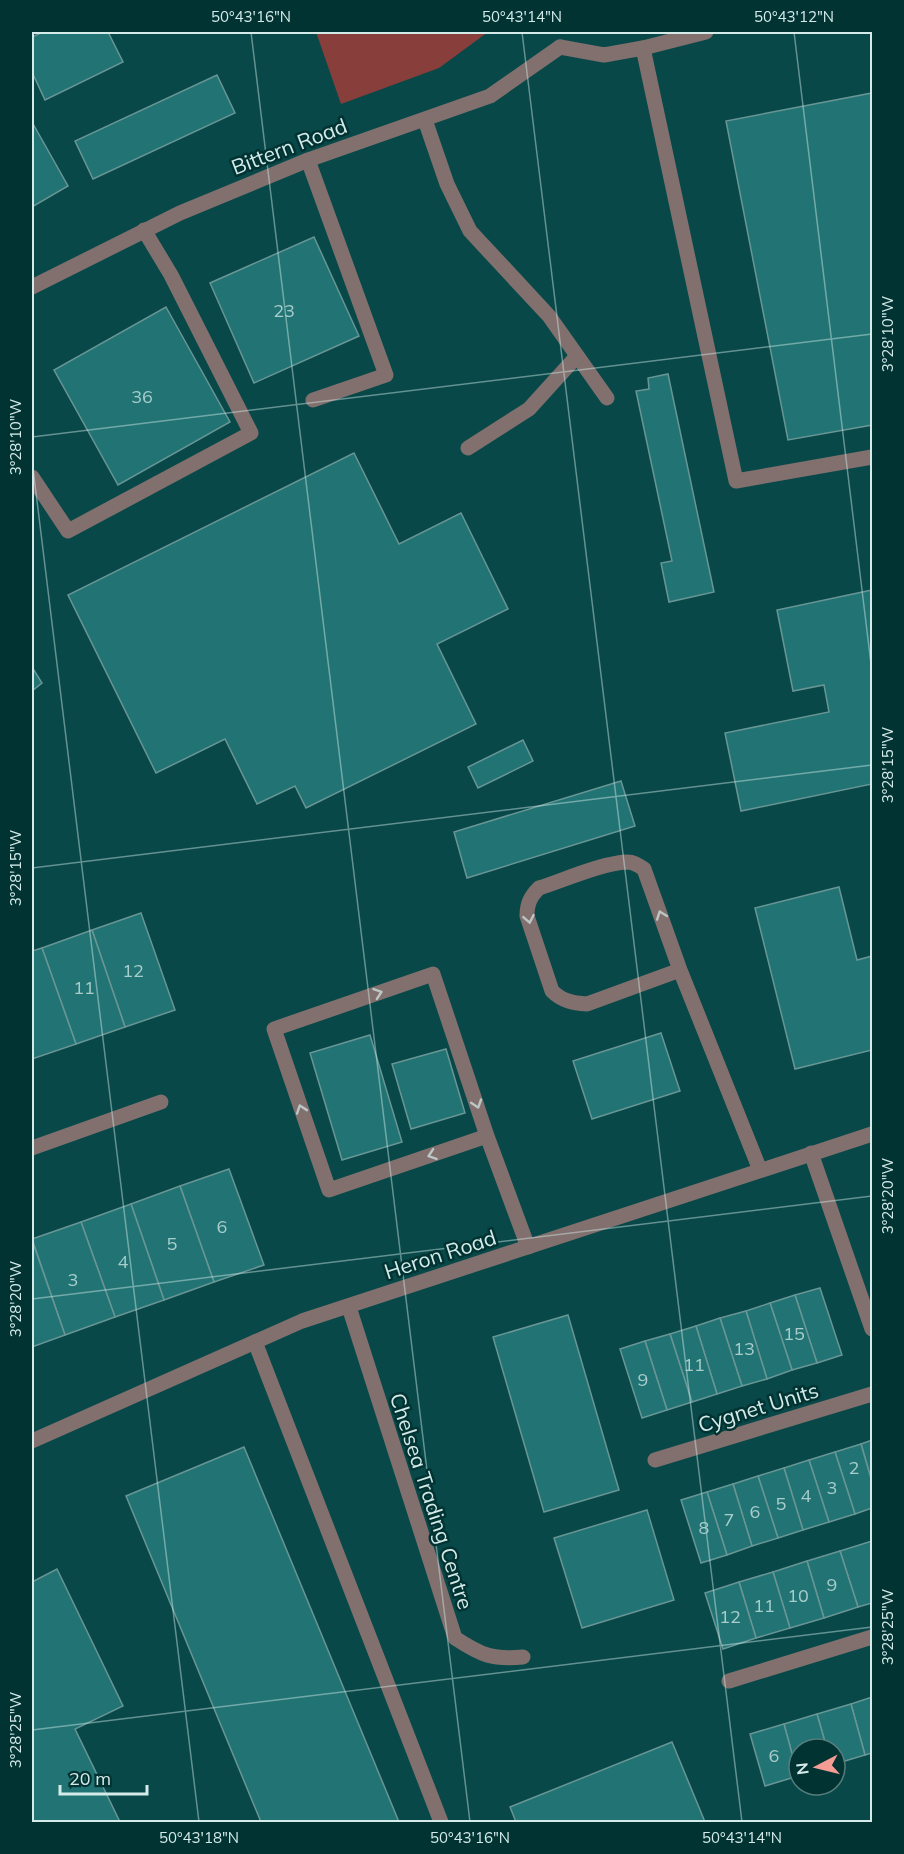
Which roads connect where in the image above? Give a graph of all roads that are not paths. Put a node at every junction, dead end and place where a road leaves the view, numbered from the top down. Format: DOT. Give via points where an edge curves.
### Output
graph roads {
  1 [pos="706,32"];
  2 [pos="558,39"];
  3 [pos="643,48"];
  4 [pos="425,120"];
  5 [pos="308,160"];
  6 [pos="144,230"];
  7 [pos="32,287"];
  8 [pos="578,356"];
  9 [pos="607,398"];
  10 [pos="313,400"];
  11 [pos="468,448"];
  12 [pos="873,457"];
  13 [pos="32,477"];
  14 [pos="680,970"];
  15 [pos="160,1102"];
  16 [pos="873,1134"];
  17 [pos="488,1136"];
  18 [pos="32,1148"];
  19 [pos="811,1153"];
  20 [pos="760,1170"];
  21 [pos="528,1247"];
  22 [pos="349,1307"];
  23 [pos="873,1329"];
  24 [pos="255,1342"];
  25 [pos="873,1394"];
  26 [pos="32,1441"];
  27 [pos="655,1460"];
  28 [pos="873,1637"];
  29 [pos="523,1657"];
  30 [pos="729,1681"];
  31 [pos="441,1822"];
  1 -- 3 [label="street"];
  2 -- 3 [label="street" via="604,55"];
  2 -- 4 [label="street, Bittern Road" via="490,96"];
  3 -- 12 [label="street" via="736,481"];
  4 -- 5 [label="street, Bittern Road"];
  4 -- 8 [label="street" via="447,184 470,231 549,316"];
  5 -- 6 [label="street, Bittern Road"];
  5 -- 10 [label="street" via="386,375"];
  6 -- 7 [label="street, Bittern Road"];
  6 -- 13 [label="street" via="251,433 68,531"];
  8 -- 9 [label="street"];
  8 -- 11 [label="street" via="529,409"];
  14 -- 14 [label="street, one-way" via="644,869 636,863 597,869 539,888 527,904 527,916 552,991 558,997 587,1004"];
  14 -- 20 [label="street"];
  15 -- 18 [label="street"];
  16 -- 19 [label="street, Heron Road"];
  17 -- 17 [label="street, one-way" via="329,1191 274,1029 433,974"];
  17 -- 21 [label="street"];
  19 -- 20 [label="street, Heron Road"];
  19 -- 23 [label="street"];
  20 -- 21 [label="street, Heron Road"];
  21 -- 22 [label="street, Heron Road"];
  22 -- 24 [label="street, Heron Road" via="302,1321"];
  22 -- 29 [label="street, Chelsea Trading Centre" via="455,1638 474,1651 499,1659"];
  24 -- 26 [label="street, Heron Road"];
  24 -- 31 [label="street"];
  25 -- 27 [label="street, Cygnet Units"];
  28 -- 30 [label="street"];
}
